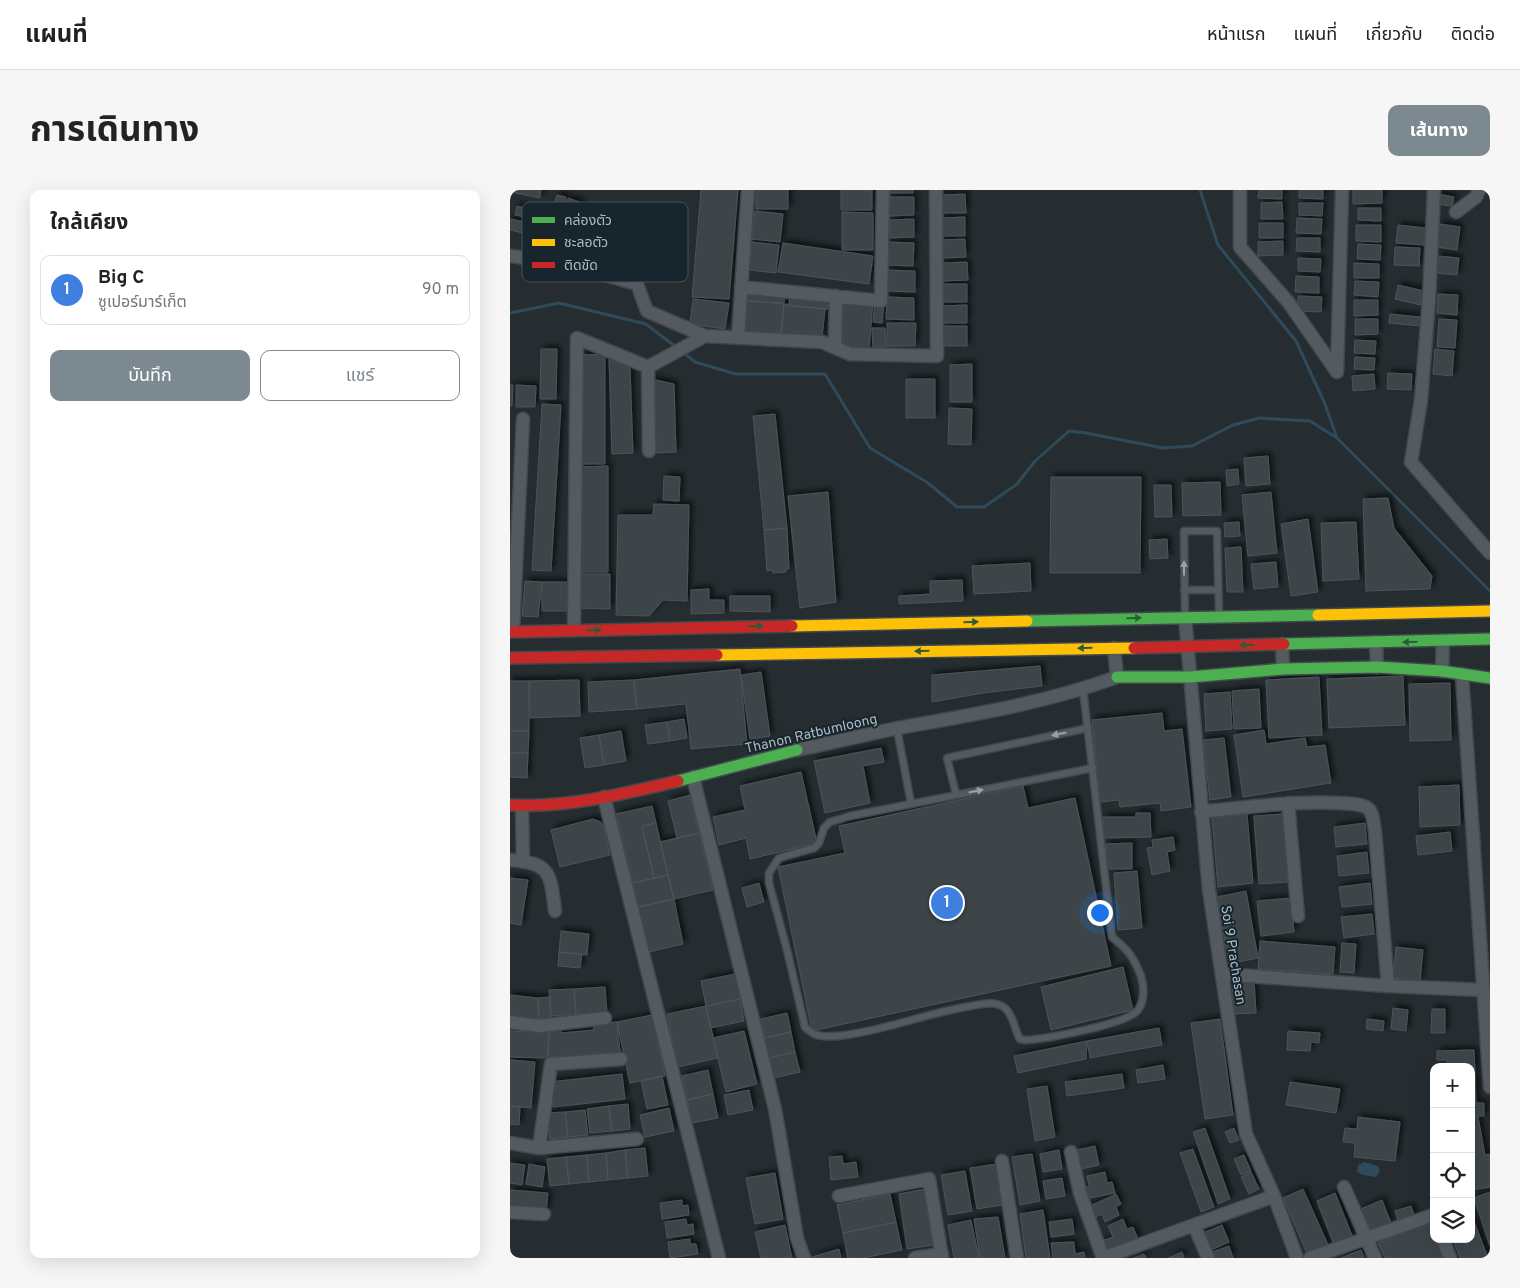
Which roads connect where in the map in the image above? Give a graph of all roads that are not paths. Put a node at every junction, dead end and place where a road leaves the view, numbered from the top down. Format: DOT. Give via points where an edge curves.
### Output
graph roads {
  1 [pos="748,190"];
  2 [pos="883,190"];
  3 [pos="936,190"];
  4 [pos="1240,190"];
  5 [pos="1342,190"];
  6 [pos="1434,190"];
  7 [pos="1479,190"];
  8 [pos="1456,212"];
  9 [pos="630,282"];
  10 [pos="741,287"];
  11 [pos="836,296"];
  12 [pos="705,336"];
  13 [pos="738,338"];
  14 [pos="835,347"];
  15 [pos="648,367"];
  16 [pos="523,419"];
  17 [pos="649,451"];
  18 [pos="1490,553"];
  19 [pos="1184,590"];
  20 [pos="1218,590"];
  21 [pos="1490,611"];
  22 [pos="1184,617"];
  23 [pos="1219,617"];
  24 [pos="574,630"];
  25 [pos="512,632"];
  26 [pos="1490,639"];
  27 [pos="1443,641"];
  28 [pos="1376,642"];
  29 [pos="1282,644"];
  30 [pos="1187,646"];
  31 [pos="1114,648"];
  32 [pos="510,658"];
  33 [pos="1377,667"];
  34 [pos="1283,669"];
  35 [pos="1442,671"];
  36 [pos="1462,674"];
  37 [pos="1117,677"];
  38 [pos="1190,677"];
  39 [pos="1490,678"];
  40 [pos="1083,689"];
  41 [pos="897,728"];
  42 [pos="1088,728"];
  43 [pos="797,750"];
  44 [pos="1092,768"];
  45 [pos="694,777"];
  46 [pos="956,794"];
  47 [pos="604,797"];
  48 [pos="911,803"];
  49 [pos="1288,803"];
  50 [pos="516,805"];
  51 [pos="1201,812"];
  52 [pos="516,861"];
  53 [pos="555,911"];
  54 [pos="1298,916"];
  55 [pos="1222,974"];
  56 [pos="1388,986"];
  57 [pos="1484,990"];
  58 [pos="605,1018"];
  59 [pos="510,1022"];
  60 [pos="621,1059"];
  61 [pos="1490,1087"];
  62 [pos="637,1138"];
  63 [pos="510,1143"];
  64 [pos="539,1148"];
  65 [pos="1071,1152"];
  66 [pos="1002,1162"];
  67 [pos="1344,1187"];
  68 [pos="839,1196"];
  69 [pos="1274,1196"];
  70 [pos="510,1212"];
  71 [pos="544,1214"];
  72 [pos="1430,1216"];
  73 [pos="1194,1225"];
  74 [pos="1367,1238"];
  75 [pos="1444,1243"];
  76 [pos="942,1256"];
  77 [pos="719,1258"];
  78 [pos="804,1258"];
  79 [pos="915,1258"];
  80 [pos="1017,1258"];
  81 [pos="1103,1258"];
  82 [pos="1208,1258"];
  83 [pos="1297,1258"];
  84 [pos="1310,1258"];
  85 [pos="1375,1258"];
  86 [pos="1450,1258"];
  1 -- 10 [label="street"];
  2 -- 11 [label="street" via="881,301"];
  3 -- 14 [label="street" via="937,356 850,354"];
  4 -- 5 [label="street" via="1240,247 1289,303 1337,372"];
  6 -- 18 [label="street" via="1421,400 1411,462"];
  7 -- 8 [label="street" via="1476,197"];
  9 -- 12 [label="street" via="637,284 647,311"];
  10 -- 11 [label="street"];
  10 -- 13 [label="street"];
  11 -- 14 [label="street"];
  12 -- 13 [label="street"];
  12 -- 15 [label="street"];
  13 -- 14 [label="street" via="822,342"];
  15 -- 17 [label="street"];
  15 -- 24 [label="street" via="577,338"];
  16 -- 25 [label="street"];
  19 -- 20 [label="lane"];
  19 -- 20 [label="lane, one-way" via="1184,530 1218,531"];
  19 -- 22 [label="lane"];
  20 -- 23 [label="lane"];
  21 -- 23 [label="main road"];
  22 -- 23 [label="main road"];
  24 -- 22 [label="main road, one-way"];
  22 -- 30 [label="street, Soi 9 Prachasan"];
  24 -- 25 [label="main road"];
  26 -- 27 [label="main road"];
  27 -- 28 [label="main road, one-way"];
  27 -- 35 [label="street"];
  28 -- 29 [label="main road"];
  28 -- 33 [label="street"];
  29 -- 30 [label="main road, one-way"];
  29 -- 34 [label="street"];
  30 -- 31 [label="main road"];
  30 -- 38 [label="street, Soi 9 Prachasan"];
  31 -- 32 [label="main road, one-way"];
  31 -- 37 [label="street"];
  33 -- 34 [label="main road"];
  33 -- 35 [label="main road"];
  34 -- 38 [label="main road"];
  35 -- 36 [label="main road"];
  36 -- 39 [label="main road"];
  36 -- 57 [label="street"];
  37 -- 38 [label="main road"];
  37 -- 40 [label="street, Thanon Ratbumloong"];
  38 -- 51 [label="street, Soi 9 Prachasan"];
  40 -- 41 [label="street, Thanon Ratbumloong" via="965,717"];
  40 -- 42 [label="lane"];
  41 -- 43 [label="street, Thanon Ratbumloong"];
  41 -- 48 [label="lane"];
  42 -- 44 [label="lane"];
  42 -- 46 [label="lane, one-way" via="948,758"];
  43 -- 45 [label="main road, Thanon Ratbumloong"];
  46 -- 44 [label="lane, one-way"];
  44 -- 48 [label="lane" via="1112,938 1127,949 1135,961 1144,984 1143,994 1138,1010 1128,1018 1031,1040 1020,1039 1005,1008 984,1003 870,1032 819,1036 806,1027 768,873 779,858 814,848 830,822"];
  45 -- 47 [label="main road, Thanon Ratbumloong"];
  45 -- 78 [label="street" via="775,1109 797,1238"];
  46 -- 48 [label="lane"];
  47 -- 50 [label="main road, Thanon Ratbumloong" via="564,804"];
  47 -- 77 [label="street"];
  49 -- 51 [label="street"];
  49 -- 54 [label="street"];
  49 -- 56 [label="street" via="1360,804 1371,812"];
  50 -- 52 [label="street"];
  51 -- 55 [label="street, Soi 9 Prachasan"];
  52 -- 53 [label="street" via="545,869"];
  55 -- 56 [label="street"];
  55 -- 69 [label="street, Soi 9 Prachasan" via="1246,1134"];
  56 -- 57 [label="street"];
  57 -- 61 [label="street"];
  58 -- 59 [label="street" via="539,1026"];
  60 -- 64 [label="street" via="551,1064"];
  62 -- 64 [label="street"];
  63 -- 64 [label="street"];
  65 -- 81 [label="street" via="1080,1193"];
  66 -- 80 [label="street"];
  67 -- 74 [label="street"];
  68 -- 76 [label="street" via="929,1179"];
  69 -- 73 [label="street"];
  69 -- 83 [label="street, Soi 9 Prachasan"];
  70 -- 71 [label="street"];
  72 -- 74 [label="street"];
  73 -- 81 [label="street"];
  73 -- 82 [label="street"];
  74 -- 84 [label="street"];
  74 -- 85 [label="street"];
  75 -- 86 [label="street"];
  76 -- 79 [label="street"];
}
